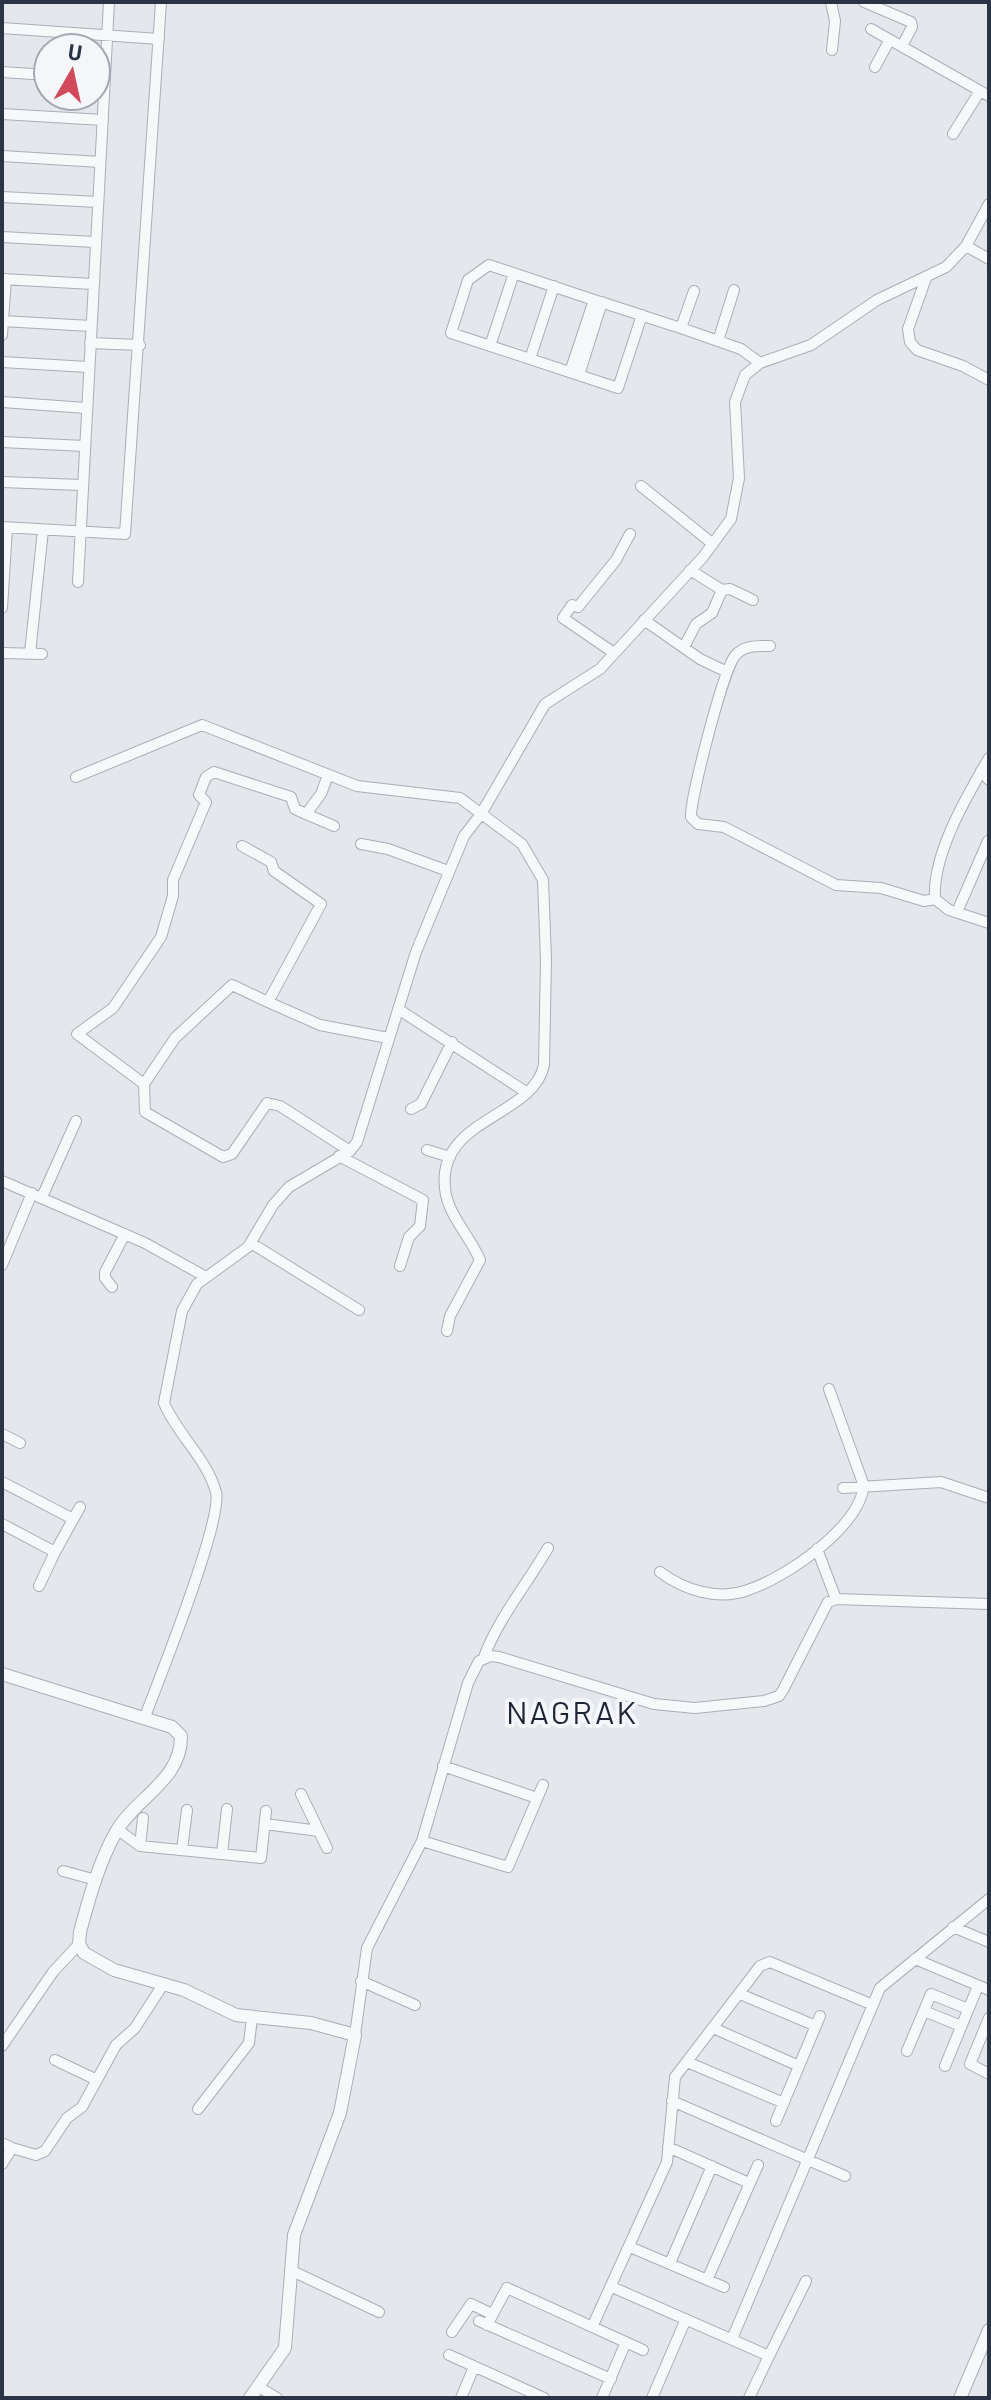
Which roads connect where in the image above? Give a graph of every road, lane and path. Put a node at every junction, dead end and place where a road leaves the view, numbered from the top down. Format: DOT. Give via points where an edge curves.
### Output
graph roads {
  1 [pos="109,2"];
  2 [pos="161,2"];
  3 [pos="831,2"];
  4 [pos="864,2"];
  5 [pos="2,28"];
  6 [pos="871,29"];
  7 [pos="62,32"];
  8 [pos="107,32"];
  9 [pos="112,35"];
  10 [pos="159,39"];
  11 [pos="889,41"];
  12 [pos="902,46"];
  13 [pos="832,50"];
  14 [pos="875,67"];
  15 [pos="2,72"];
  16 [pos="32,74"];
  17 [pos="985,93"];
  18 [pos="102,112"];
  19 [pos="2,114"];
  20 [pos="103,120"];
  21 [pos="953,134"];
  22 [pos="2,156"];
  23 [pos="100,162"];
  24 [pos="2,197"];
  25 [pos="98,202"];
  26 [pos="988,207"];
  27 [pos="2,237"];
  28 [pos="94,242"];
  29 [pos="966,246"];
  30 [pos="989,259"];
  31 [pos="514,273"];
  32 [pos="926,278"];
  33 [pos="4,279"];
  34 [pos="93,284"];
  35 [pos="554,286"];
  36 [pos="734,290"];
  37 [pos="694,291"];
  38 [pos="598,301"];
  39 [pos="642,315"];
  40 [pos="2,321"];
  41 [pos="91,326"];
  42 [pos="681,328"];
  43 [pos="2,335"];
  44 [pos="718,341"];
  45 [pos="90,343"];
  46 [pos="140,345"];
  47 [pos="490,346"];
  48 [pos="530,359"];
  49 [pos="2,362"];
  50 [pos="760,363"];
  51 [pos="88,367"];
  52 [pos="574,373"];
  53 [pos="989,380"];
  54 [pos="2,402"];
  55 [pos="86,408"];
  56 [pos="2,442"];
  57 [pos="84,446"];
  58 [pos="2,482"];
  59 [pos="81,485"];
  60 [pos="641,486"];
  61 [pos="5,528"];
  62 [pos="43,530"];
  63 [pos="79,532"];
  64 [pos="630,534"];
  65 [pos="713,544"];
  66 [pos="690,570"];
  67 [pos="78,582"];
  68 [pos="722,590"];
  69 [pos="753,600"];
  70 [pos="2,608"];
  71 [pos="644,620"];
  72 [pos="770,646"];
  73 [pos="684,647"];
  74 [pos="2,653"];
  75 [pos="614,653"];
  76 [pos="727,672"];
  77 [pos="989,758"];
  78 [pos="981,771"];
  79 [pos="328,775"];
  80 [pos="76,777"];
  81 [pos="989,780"];
  82 [pos="306,814"];
  83 [pos="481,814"];
  84 [pos="334,826"];
  85 [pos="988,841"];
  86 [pos="361,844"];
  87 [pos="242,846"];
  88 [pos="448,871"];
  89 [pos="935,899"];
  90 [pos="957,912"];
  91 [pos="989,923"];
  92 [pos="268,1002"];
  93 [pos="398,1009"];
  94 [pos="388,1038"];
  95 [pos="452,1042"];
  96 [pos="144,1084"];
  97 [pos="526,1092"];
  98 [pos="411,1109"];
  99 [pos="76,1121"];
  100 [pos="427,1150"];
  101 [pos="344,1154"];
  102 [pos="450,1157"];
  103 [pos="2,1181"];
  104 [pos="37,1195"];
  105 [pos="125,1234"];
  106 [pos="251,1243"];
  107 [pos="2,1265"];
  108 [pos="400,1266"];
  109 [pos="206,1277"];
  110 [pos="112,1287"];
  111 [pos="359,1310"];
  112 [pos="447,1331"];
  113 [pos="829,1389"];
  114 [pos="2,1434"];
  115 [pos="20,1443"];
  116 [pos="2,1482"];
  117 [pos="864,1486"];
  118 [pos="843,1488"];
  119 [pos="989,1498"];
  120 [pos="80,1507"];
  121 [pos="73,1519"];
  122 [pos="2,1524"];
  123 [pos="548,1548"];
  124 [pos="817,1549"];
  125 [pos="55,1552"];
  126 [pos="660,1572"];
  127 [pos="39,1586"];
  128 [pos="836,1599"];
  129 [pos="989,1604"];
  130 [pos="484,1657"];
  131 [pos="2,1674"];
  132 [pos="144,1719"];
  133 [pos="443,1766"];
  134 [pos="543,1785"];
  135 [pos="301,1794"];
  136 [pos="537,1798"];
  137 [pos="227,1809"];
  138 [pos="187,1810"];
  139 [pos="266,1811"];
  140 [pos="143,1818"];
  141 [pos="265,1824"];
  142 [pos="117,1829"];
  143 [pos="319,1831"];
  144 [pos="422,1841"];
  145 [pos="140,1846"];
  146 [pos="327,1848"];
  147 [pos="182,1850"];
  148 [pos="222,1854"];
  149 [pos="63,1871"];
  150 [pos="96,1880"];
  151 [pos="989,1899"];
  152 [pos="953,1927"];
  153 [pos="989,1942"];
  154 [pos="79,1944"];
  155 [pos="915,1959"];
  156 [pos="361,1981"];
  157 [pos="164,1983"];
  158 [pos="978,1986"];
  159 [pos="989,1990"];
  160 [pos="740,1994"];
  161 [pos="415,2005"];
  162 [pos="873,2005"];
  163 [pos="968,2009"];
  164 [pos="924,2011"];
  165 [pos="252,2018"];
  166 [pos="989,2018"];
  167 [pos="961,2026"];
  168 [pos="713,2028"];
  169 [pos="355,2035"];
  170 [pos="2,2046"];
  171 [pos="907,2051"];
  172 [pos="55,2060"];
  173 [pos="687,2062"];
  174 [pos="799,2066"];
  175 [pos="945,2066"];
  176 [pos="989,2074"];
  177 [pos="97,2080"];
  178 [pos="672,2101"];
  179 [pos="784,2103"];
  180 [pos="198,2109"];
  181 [pos="776,2121"];
  182 [pos="7,2146"];
  183 [pos="668,2147"];
  184 [pos="808,2160"];
  185 [pos="2,2164"];
  186 [pos="758,2165"];
  187 [pos="712,2166"];
  188 [pos="845,2176"];
  189 [pos="749,2183"];
  190 [pos="630,2247"];
  191 [pos="670,2263"];
  192 [pos="290,2270"];
  193 [pos="707,2280"];
  194 [pos="806,2281"];
  195 [pos="612,2287"];
  196 [pos="724,2287"];
  197 [pos="379,2312"];
  198 [pos="492,2314"];
  199 [pos="686,2319"];
  200 [pos="593,2325"];
  201 [pos="989,2330"];
  202 [pos="452,2332"];
  203 [pos="732,2339"];
  204 [pos="626,2342"];
  205 [pos="643,2350"];
  206 [pos="449,2355"];
  207 [pos="769,2356"];
  208 [pos="474,2367"];
  209 [pos="611,2379"];
  210 [pos="259,2387"];
  211 [pos="250,2398"];
  212 [pos="277,2398"];
  213 [pos="461,2398"];
  214 [pos="544,2398"];
  215 [pos="602,2398"];
  216 [pos="652,2398"];
  217 [pos="749,2398"];
  218 [pos="960,2398"];
  1 -- 8 [label="street"];
  2 -- 10 [label="street"];
  3 -- 13 [label="street"];
  4 -- 12 [label="street" via="911,22"];
  5 -- 7 [label="street"];
  6 -- 11 [label="street"];
  9 -- 10 [label="street"];
  10 -- 46 [label="street"];
  11 -- 12 [label="street"];
  11 -- 14 [label="street"];
  12 -- 17 [label="street"];
  15 -- 16 [label="street"];
  17 -- 21 [label="street"];
  18 -- 20 [label="street"];
  19 -- 20 [label="street"];
  20 -- 23 [label="street"];
  22 -- 23 [label="street"];
  23 -- 25 [label="street"];
  24 -- 25 [label="street"];
  25 -- 28 [label="street"];
  26 -- 29 [label="street"];
  27 -- 28 [label="street"];
  28 -- 34 [label="street"];
  29 -- 30 [label="street"];
  29 -- 32 [label="street"];
  31 -- 35 [label="street"];
  31 -- 47 [label="street"];
  31 -- 47 [label="street" via="489,265 468,280 451,333"];
  32 -- 50 [label="street" via="877,300 811,345"];
  32 -- 53 [label="street" via="908,329 910,342 917,350"];
  33 -- 34 [label="street"];
  33 -- 40 [label="street"];
  34 -- 41 [label="street"];
  35 -- 38 [label="street"];
  35 -- 48 [label="street"];
  36 -- 44 [label="street"];
  37 -- 42 [label="street"];
  38 -- 39 [label="street"];
  38 -- 52 [label="street"];
  39 -- 42 [label="street"];
  39 -- 52 [label="street" via="618,388"];
  40 -- 41 [label="street"];
  40 -- 43 [label="street"];
  41 -- 45 [label="street"];
  42 -- 44 [label="street"];
  44 -- 50 [label="street"];
  45 -- 46 [label="street"];
  45 -- 51 [label="street"];
  46 -- 63 [label="street" via="125,534"];
  47 -- 48 [label="street"];
  48 -- 52 [label="street"];
  49 -- 51 [label="street"];
  50 -- 65 [label="street" via="736,391 737,498 731,519"];
  51 -- 55 [label="street"];
  54 -- 55 [label="street"];
  55 -- 57 [label="street"];
  56 -- 57 [label="street"];
  57 -- 59 [label="street"];
  58 -- 59 [label="street"];
  59 -- 63 [label="street"];
  60 -- 65 [label="street"];
  61 -- 62 [label="street"];
  61 -- 70 [label="street"];
  62 -- 63 [label="street"];
  62 -- 74 [label="street" via="36,654"];
  63 -- 67 [label="street"];
  64 -- 75 [label="street" via="616,560 563,618"];
  65 -- 66 [label="street"];
  66 -- 68 [label="street"];
  66 -- 71 [label="street"];
  68 -- 69 [label="street"];
  68 -- 73 [label="street" via="712,613 696,624"];
  71 -- 73 [label="street"];
  71 -- 75 [label="street"];
  72 -- 76 [label="street" via="742,650"];
  73 -- 76 [label="street"];
  75 -- 83 [label="street" via="591,675 545,704"];
  76 -- 89 [label="street" via="691,809 694,822 724,827 836,885"];
  77 -- 78 [label="street"];
  78 -- 81 [label="street"];
  78 -- 89 [label="street" via="951,832"];
  79 -- 80 [label="street" via="202,725"];
  79 -- 82 [label="street"];
  79 -- 83 [label="street" via="370,789 460,798"];
  82 -- 84 [label="street"];
  82 -- 96 [label="street" via="297,811 291,797 214,772 206,777 199,795 206,802 173,880 161,937 113,1008 77,1034"];
  83 -- 88 [label="street"];
  83 -- 97 [label="street" via="522,844 543,880 544,1065"];
  85 -- 90 [label="street"];
  86 -- 88 [label="street"];
  87 -- 92 [label="street" via="271,862 274,871 321,904"];
  88 -- 93 [label="street"];
  89 -- 90 [label="street"];
  90 -- 91 [label="street"];
  92 -- 94 [label="street" via="320,1025"];
  92 -- 96 [label="street" via="232,985 175,1038"];
  93 -- 94 [label="street"];
  93 -- 95 [label="street"];
  94 -- 101 [label="street" via="363,1131"];
  95 -- 97 [label="street"];
  95 -- 98 [label="street" via="421,1104"];
  96 -- 101 [label="street" via="145,1112 223,1157 232,1154 267,1103 280,1106"];
  97 -- 102 [label="street" via="469,1131"];
  99 -- 104 [label="street"];
  100 -- 102 [label="street"];
  101 -- 106 [label="street" via="289,1187"];
  101 -- 108 [label="street" via="423,1200 420,1226 409,1237"];
  102 -- 112 [label="street" via="445,1182 449,1205 480,1260"];
  103 -- 104 [label="street"];
  104 -- 105 [label="street"];
  104 -- 107 [label="street"];
  105 -- 109 [label="street"];
  105 -- 110 [label="street" via="104,1275"];
  106 -- 109 [label="street"];
  106 -- 111 [label="street"];
  109 -- 132 [label="street" via="182,1311 164,1403 209,1473 216,1508"];
  113 -- 117 [label="street"];
  114 -- 115 [label="street"];
  116 -- 121 [label="street"];
  117 -- 118 [label="street"];
  117 -- 119 [label="street" via="941,1482"];
  117 -- 124 [label="street" via="853,1517"];
  120 -- 121 [label="street"];
  121 -- 125 [label="street"];
  122 -- 125 [label="street"];
  123 -- 130 [label="street" via="496,1628"];
  124 -- 126 [label="street" via="747,1591 694,1591"];
  124 -- 128 [label="street"];
  125 -- 127 [label="street"];
  128 -- 129 [label="street"];
  128 -- 130 [label="street" via="823,1607 779,1696 764,1701 695,1708 654,1704"];
  130 -- 133 [label="street" via="468,1683"];
  131 -- 132 [label="street"];
  132 -- 142 [label="street" via="177,1730 180,1749 165,1778"];
  133 -- 136 [label="street"];
  133 -- 144 [label="street"];
  134 -- 136 [label="street"];
  135 -- 143 [label="street"];
  136 -- 144 [label="street" via="508,1867"];
  137 -- 148 [label="street"];
  138 -- 147 [label="street"];
  139 -- 141 [label="street"];
  140 -- 145 [label="street"];
  141 -- 143 [label="street"];
  141 -- 148 [label="street" via="261,1858"];
  142 -- 145 [label="street"];
  142 -- 150 [label="street"];
  143 -- 146 [label="street"];
  144 -- 156 [label="street" via="367,1948"];
  145 -- 147 [label="street"];
  147 -- 148 [label="street"];
  149 -- 150 [label="street"];
  150 -- 154 [label="street"];
  151 -- 152 [label="street"];
  152 -- 153 [label="street"];
  152 -- 155 [label="street"];
  154 -- 157 [label="street" via="93,1961"];
  154 -- 170 [label="street"];
  155 -- 158 [label="street"];
  155 -- 162 [label="street" via="886,1981"];
  156 -- 161 [label="street"];
  156 -- 169 [label="street"];
  157 -- 165 [label="street"];
  157 -- 177 [label="street" via="137,2026 116,2045"];
  158 -- 159 [label="street"];
  158 -- 163 [label="street"];
  160 -- 162 [label="street" via="760,1966 770,1962"];
  160 -- 168 [label="street"];
  160 -- 174 [label="street" via="818,2021"];
  162 -- 184 [label="street"];
  163 -- 164 [label="street" via="931,1994"];
  163 -- 167 [label="street"];
  164 -- 167 [label="street"];
  164 -- 171 [label="street"];
  165 -- 169 [label="street" via="311,2023"];
  165 -- 180 [label="street" via="249,2043"];
  166 -- 176 [label="street" via="970,2064"];
  167 -- 175 [label="street"];
  168 -- 173 [label="street"];
  168 -- 174 [label="street"];
  169 -- 192 [label="street" via="340,2113 298,2222"];
  172 -- 177 [label="street"];
  173 -- 178 [label="street" via="675,2077"];
  173 -- 179 [label="street"];
  174 -- 179 [label="street"];
  177 -- 182 [label="street" via="82,2107 67,2118 42,2154"];
  178 -- 183 [label="street"];
  178 -- 184 [label="street"];
  179 -- 181 [label="street"];
  182 -- 185 [label="street"];
  183 -- 187 [label="street"];
  183 -- 190 [label="street" via="667,2162"];
  184 -- 188 [label="street"];
  184 -- 203 [label="street"];
  186 -- 189 [label="street"];
  187 -- 189 [label="street"];
  187 -- 191 [label="street"];
  189 -- 193 [label="street"];
  190 -- 191 [label="street"];
  190 -- 195 [label="street"];
  191 -- 193 [label="street"];
  192 -- 197 [label="street"];
  192 -- 210 [label="street" via="285,2348"];
  193 -- 196 [label="street"];
  194 -- 207 [label="street"];
  195 -- 199 [label="street"];
  195 -- 200 [label="street"];
  198 -- 200 [label="street" via="507,2288"];
  198 -- 202 [label="street" via="471,2304"];
  198 -- 209 [label="street" via="483,2323"];
  199 -- 203 [label="street"];
  199 -- 216 [label="street"];
  200 -- 204 [label="street"];
  201 -- 218 [label="street"];
  203 -- 207 [label="street"];
  204 -- 205 [label="street"];
  204 -- 209 [label="street"];
  206 -- 208 [label="street"];
  207 -- 217 [label="street"];
  208 -- 213 [label="street"];
  208 -- 214 [label="street"];
  209 -- 215 [label="street"];
  210 -- 211 [label="street"];
  210 -- 212 [label="street"];
}
